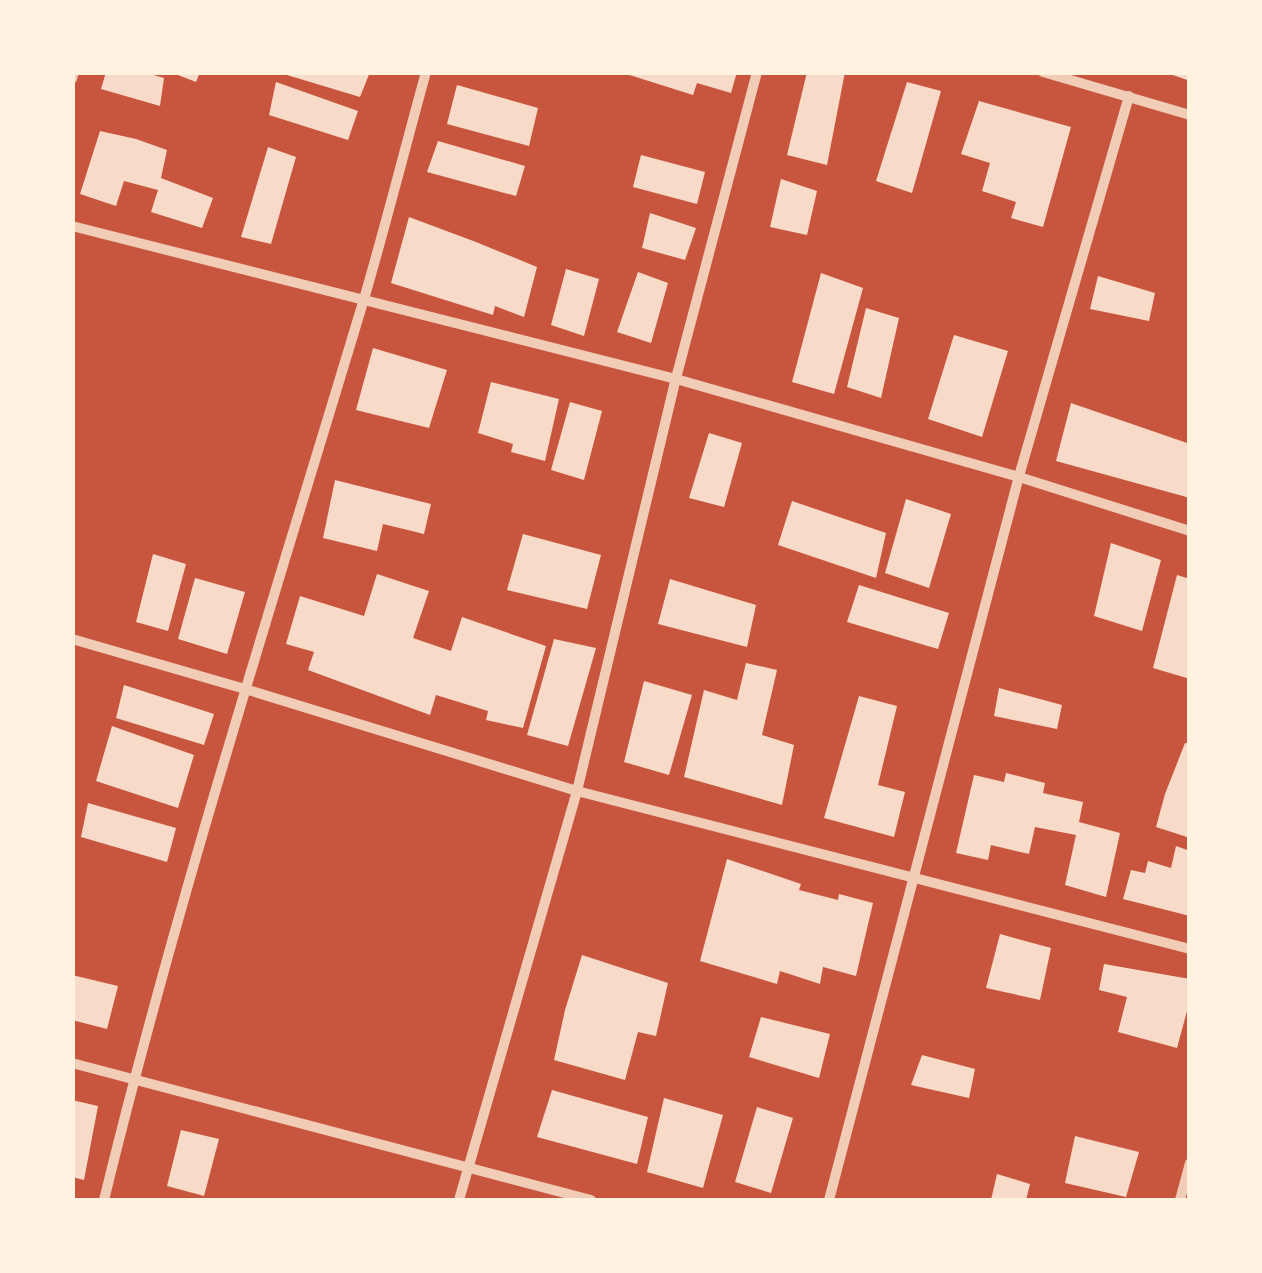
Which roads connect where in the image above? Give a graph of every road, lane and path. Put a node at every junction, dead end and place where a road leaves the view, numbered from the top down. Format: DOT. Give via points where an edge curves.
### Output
graph roads {
  1 [pos="426,72"];
  2 [pos="757,72"];
  3 [pos="1043,72"];
  4 [pos="1129,96"];
  5 [pos="1190,114"];
  6 [pos="72,226"];
  7 [pos="364,300"];
  8 [pos="676,379"];
  9 [pos="1018,477"];
  10 [pos="1190,531"];
  11 [pos="72,639"];
  12 [pos="245,689"];
  13 [pos="577,791"];
  14 [pos="913,878"];
  15 [pos="1190,949"];
  16 [pos="72,1063"];
  17 [pos="134,1078"];
  18 [pos="1190,1162"];
  19 [pos="468,1168"];
  20 [pos="104,1200"];
  21 [pos="460,1200"];
  22 [pos="591,1200"];
  23 [pos="829,1200"];
  24 [pos="1180,1200"];
  1 -- 7 [label="street"];
  2 -- 8 [label="street"];
  3 -- 4 [label="street"];
  4 -- 5 [label="street"];
  4 -- 9 [label="street"];
  6 -- 7 [label="street"];
  7 -- 8 [label="street"];
  7 -- 12 [label="street"];
  8 -- 9 [label="street"];
  8 -- 13 [label="street"];
  9 -- 10 [label="street"];
  9 -- 14 [label="street"];
  11 -- 12 [label="street"];
  12 -- 13 [label="street"];
  12 -- 17 [label="street"];
  13 -- 14 [label="street"];
  13 -- 19 [label="street"];
  14 -- 15 [label="street"];
  14 -- 23 [label="street"];
  16 -- 17 [label="street"];
  17 -- 19 [label="street"];
  17 -- 20 [label="street"];
  18 -- 24 [label="street"];
  19 -- 21 [label="street"];
  19 -- 22 [label="street"];
}
